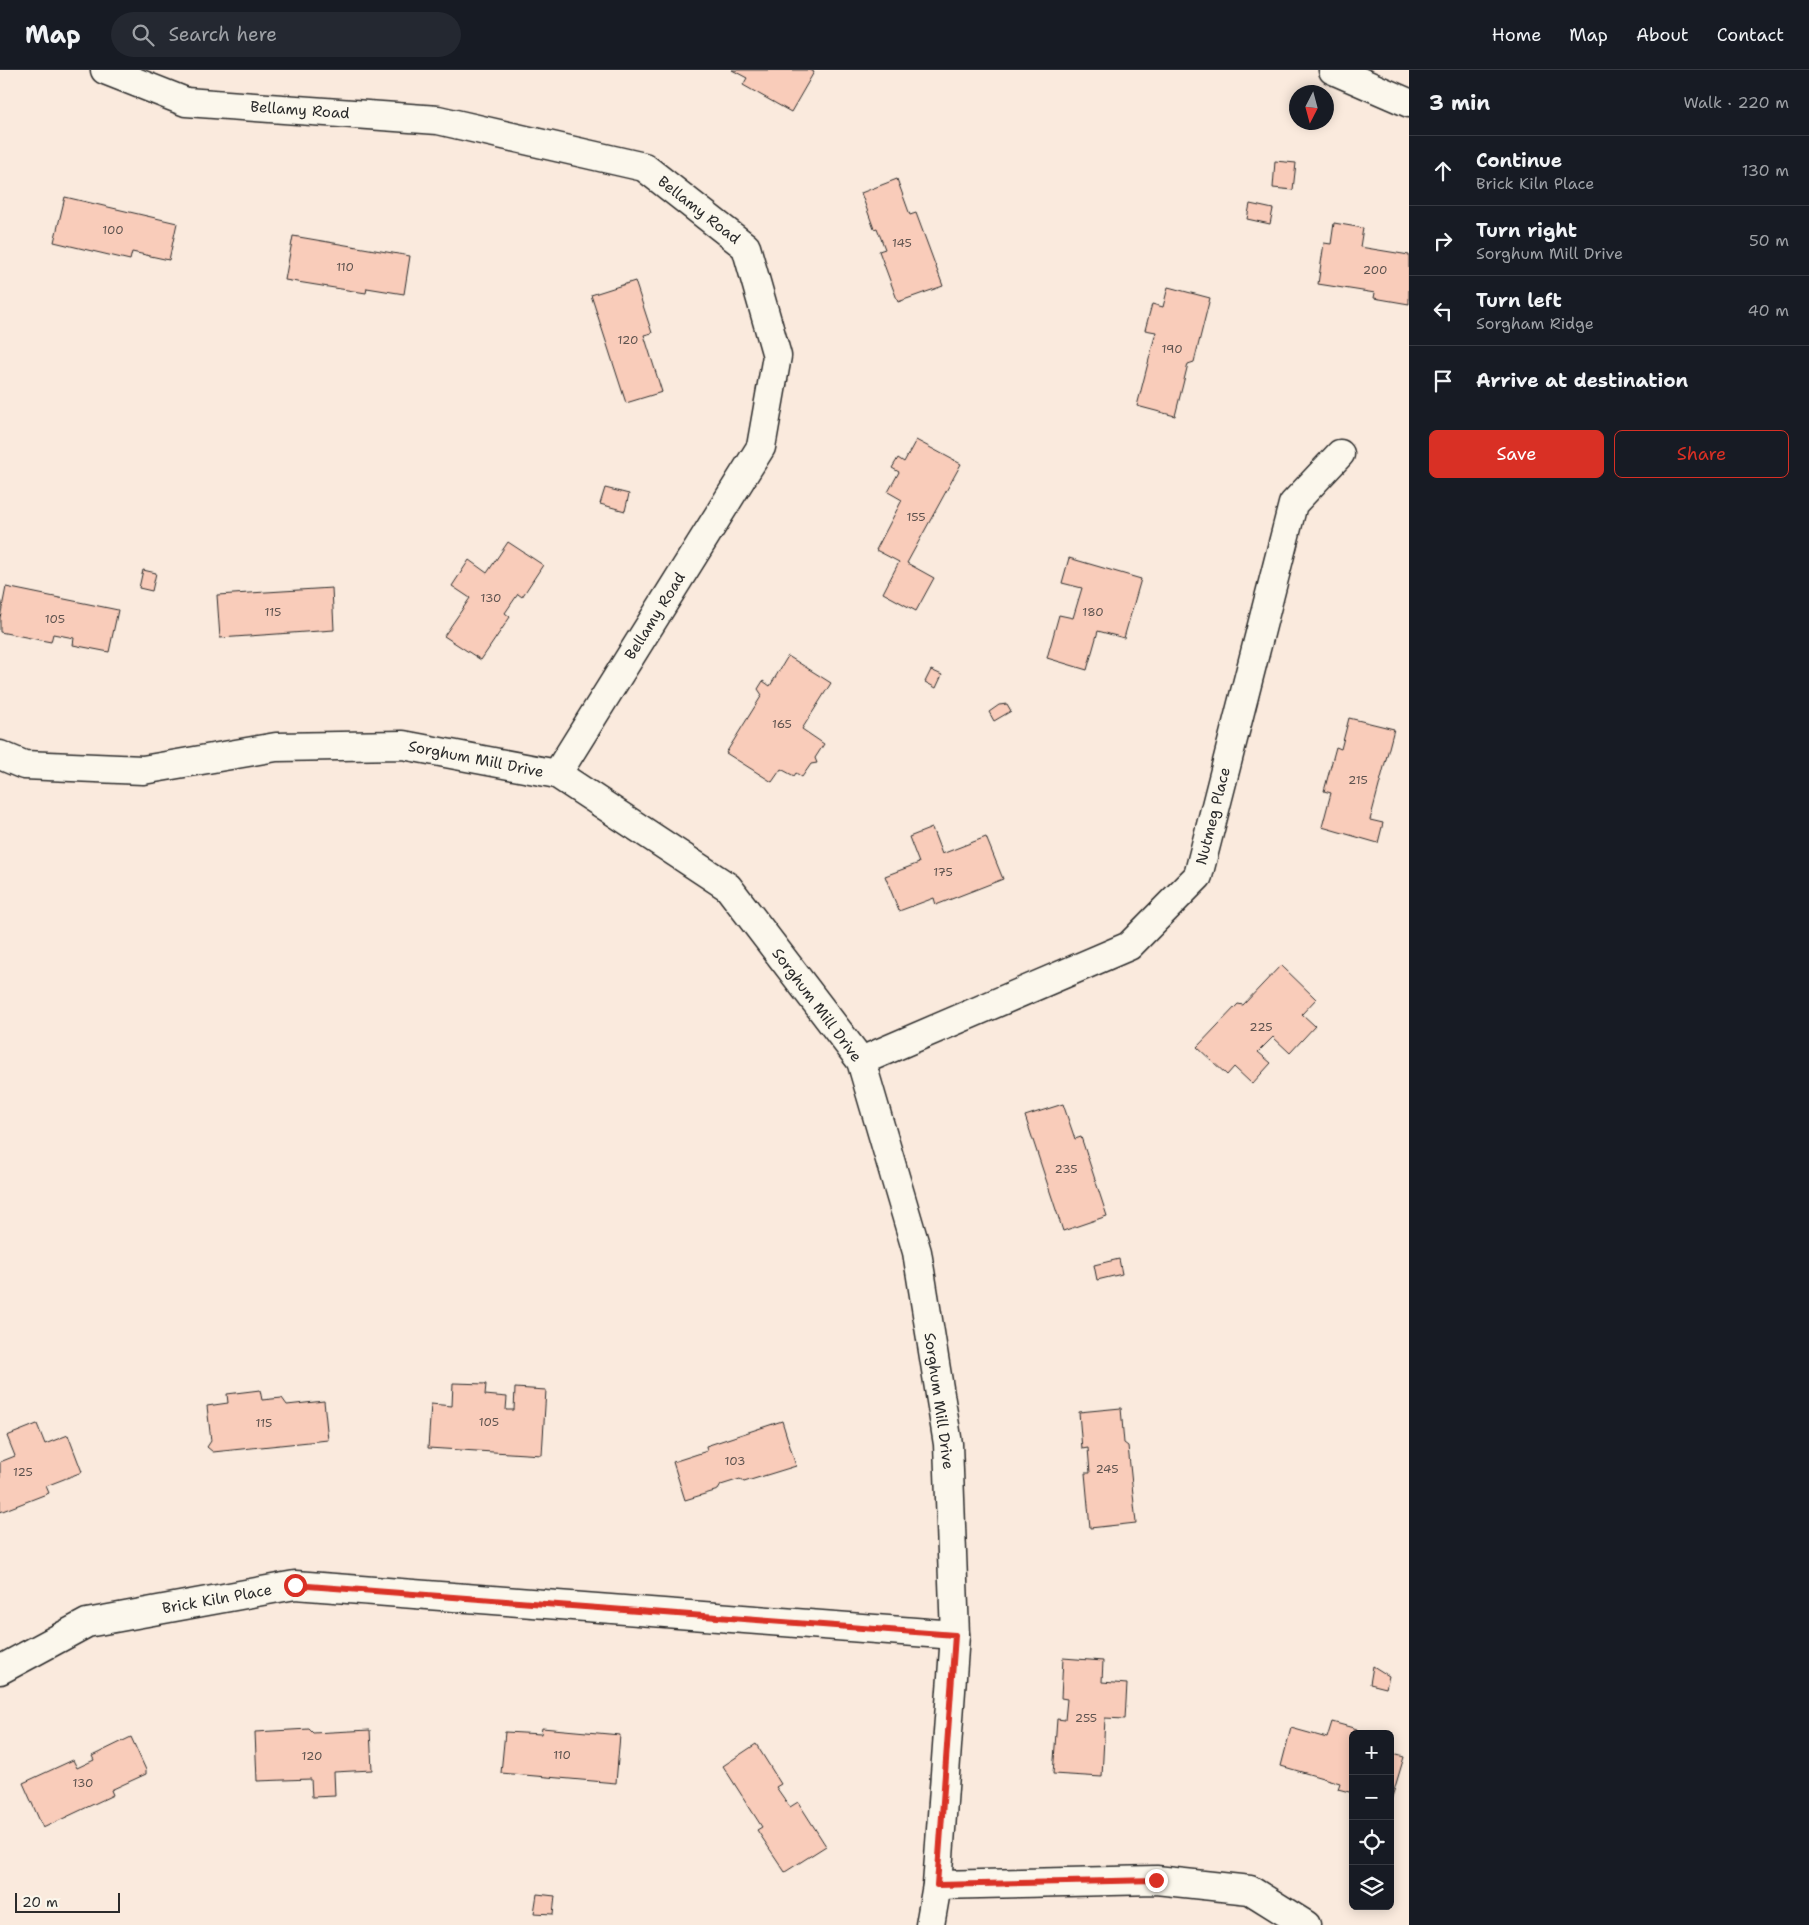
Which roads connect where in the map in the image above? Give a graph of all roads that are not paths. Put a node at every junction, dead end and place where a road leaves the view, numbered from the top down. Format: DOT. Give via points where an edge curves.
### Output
graph roads {
  1 [pos="105,70"];
  2 [pos="1333,70"];
  3 [pos="1409,103"];
  4 [pos="1340,454"];
  5 [pos="0,755"];
  6 [pos="557,774"];
  7 [pos="861,1061"];
  8 [pos="955,1635"];
  9 [pos="0,1670"];
  10 [pos="937,1885"];
  11 [pos="930,1925"];
  12 [pos="1306,1925"];
  1 -- 6 [label="street, Bellamy Road" via="186,102 438,120 644,167 746,247 777,356 761,447"];
  2 -- 3 [label="street"];
  4 -- 7 [label="street, Nutmeg Place" via="1293,504 1198,876 1129,946"];
  5 -- 6 [label="street, Sorghum Mill Drive" via="24,765 143,770 276,747 403,745"];
  6 -- 7 [label="street, Sorghum Mill Drive" via="728,887"];
  7 -- 8 [label="street, Sorghum Mill Drive" via="917,1252 948,1444"];
  8 -- 9 [label="street, Brick Kiln Place" via="295,1585 88,1623"];
  8 -- 10 [label="street, Sorghum Mill Drive"];
  10 -- 11 [label="street, Sorghum Mill Drive"];
  10 -- 12 [label="street" via="1156,1880 1250,1890"];
}
